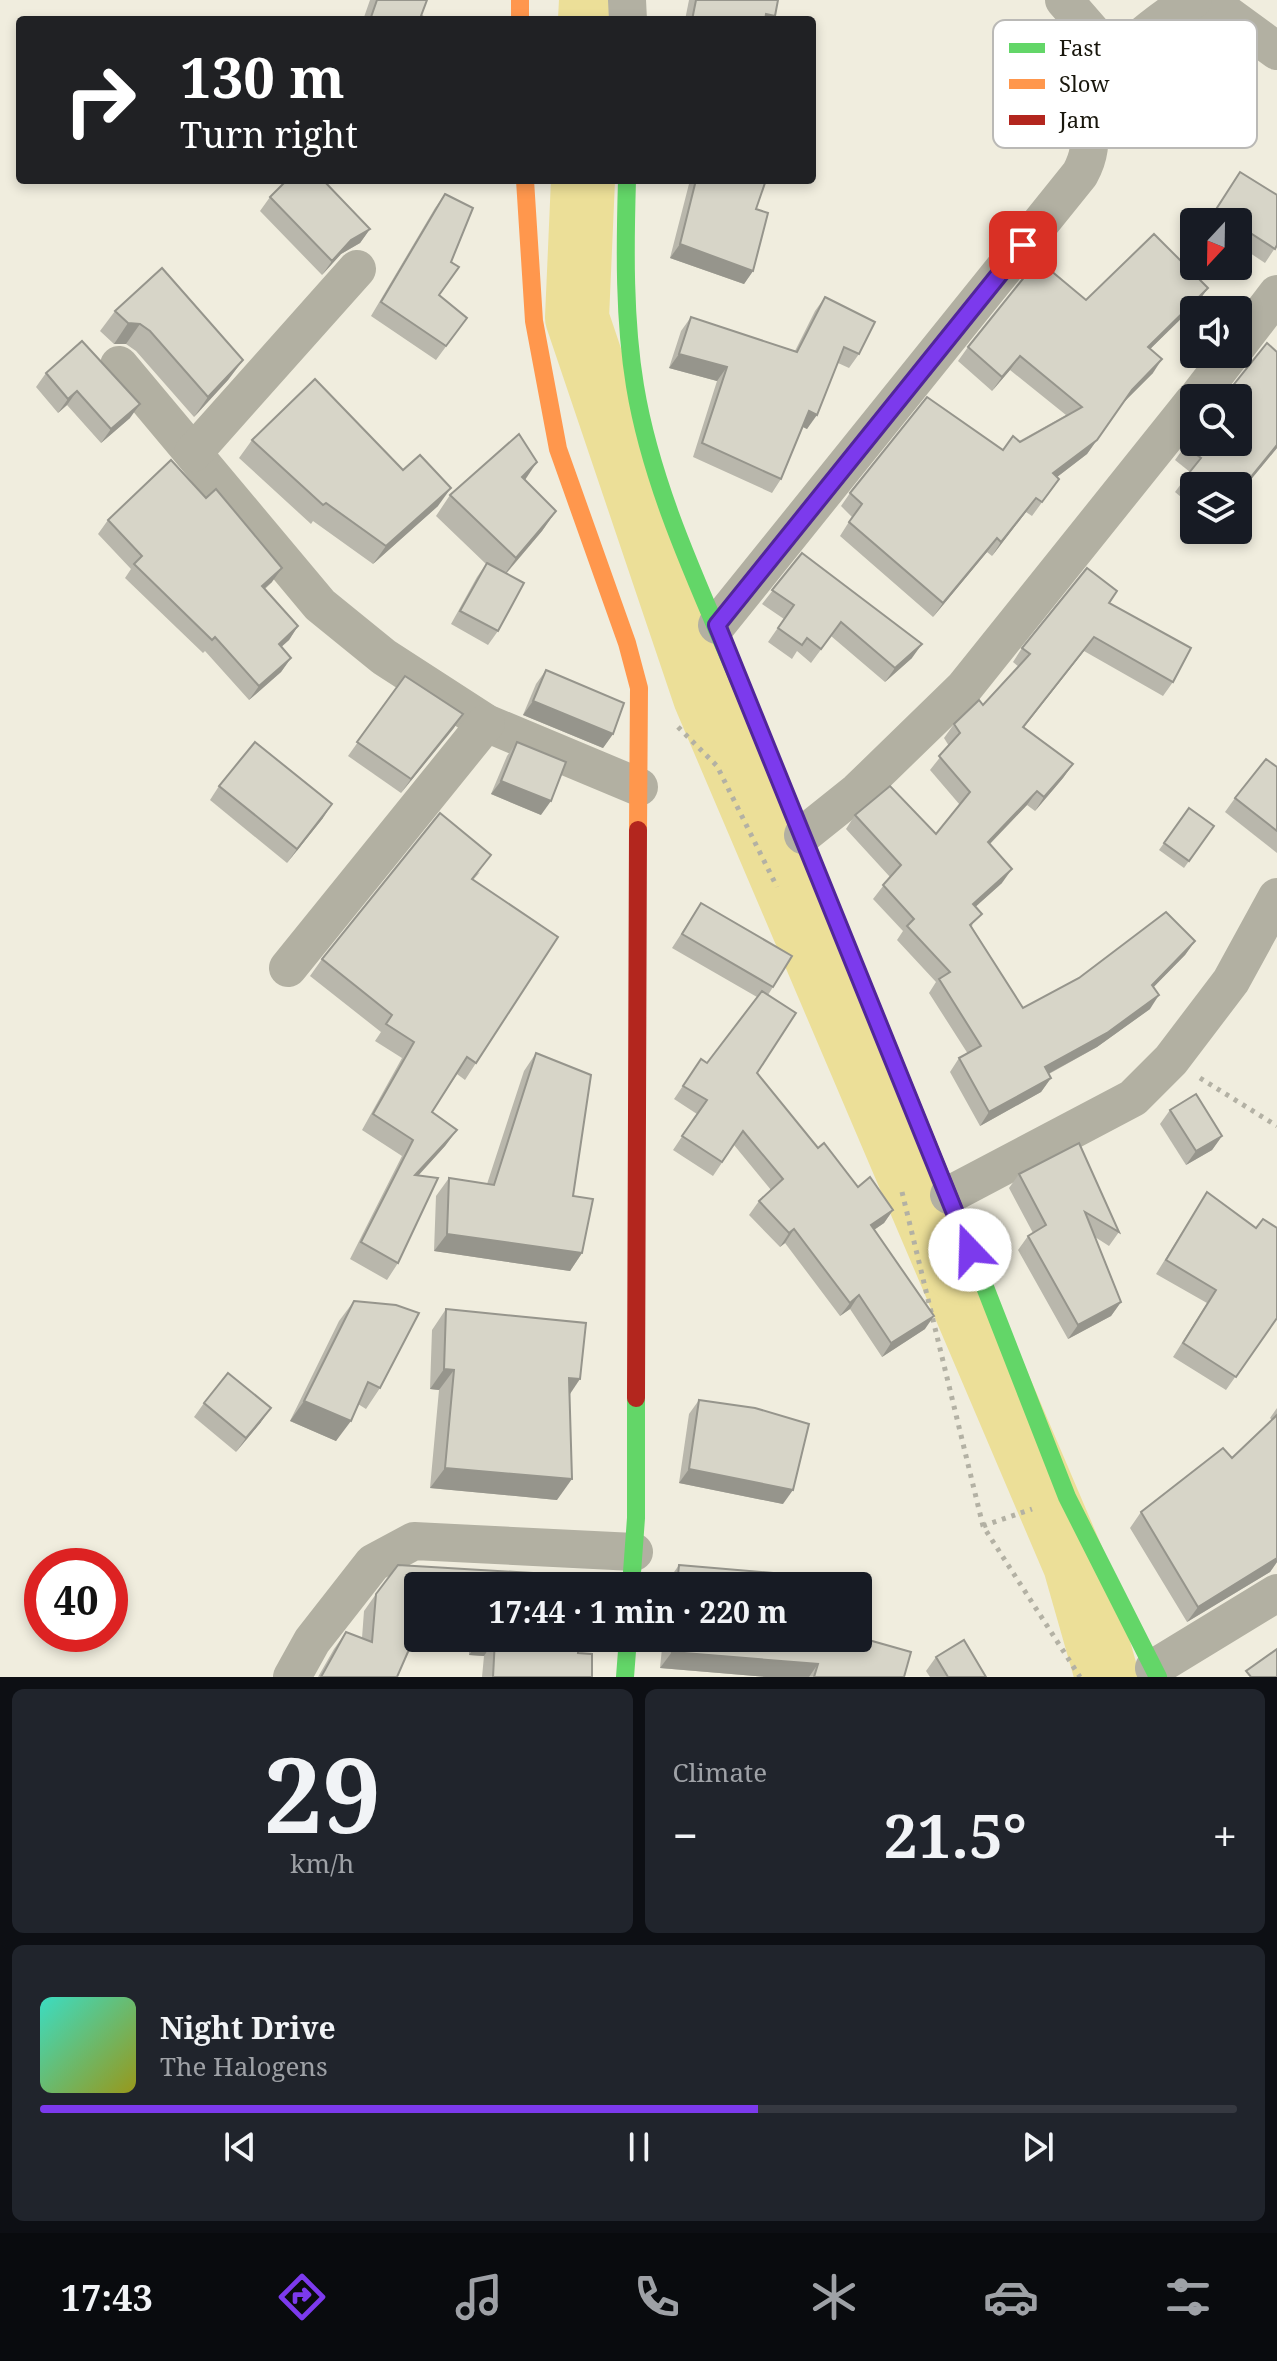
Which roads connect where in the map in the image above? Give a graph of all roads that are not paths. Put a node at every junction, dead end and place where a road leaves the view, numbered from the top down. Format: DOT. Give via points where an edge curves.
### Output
graph roads {
  1 [pos="1064,0"];
  2 [pos="1196,0"];
  3 [pos="1081,20"];
  4 [pos="1164,20"];
  5 [pos="1235,20"];
  6 [pos="1257,36"];
  7 [pos="1277,51"];
  8 [pos="1090,148"];
  9 [pos="525,184"];
  10 [pos="627,184"];
  11 [pos="357,269"];
  12 [pos="1277,294"];
  13 [pos="1252,327"];
  14 [pos="119,365"];
  15 [pos="1220,368"];
  16 [pos="1208,384"];
  17 [pos="1180,419"];
  18 [pos="193,453"];
  19 [pos="717,625"];
  20 [pos="486,723"];
  21 [pos="639,787"];
  22 [pos="803,835"];
  23 [pos="1277,897"];
  24 [pos="288,968"];
  25 [pos="949,1195"];
  26 [pos="632,1569"];
  27 [pos="1277,1593"];
  28 [pos="627,1652"];
  29 [pos="1156,1673"];
  30 [pos="292,1677"];
  31 [pos="625,1677"];
  1 -- 3 [label="street"];
  2 -- 4 [label="street"];
  2 -- 5 [label="street" via="1210,2"];
  6 -- 7 [label="street"];
  8 -- 19 [label="street" via="1080,174"];
  9 -- 21 [label="street" via="534,321 558,449 639,688"];
  10 -- 19 [label="street" via="625,258 635,386 661,487"];
  11 -- 18 [label="street"];
  12 -- 13 [label="street"];
  14 -- 18 [label="street"];
  15 -- 16 [label="street"];
  17 -- 22 [label="street" via="964,688 858,791"];
  18 -- 20 [label="street" via="320,605 384,657"];
  19 -- 22 [label="street"];
  20 -- 21 [label="street"];
  20 -- 24 [label="street"];
  21 -- 26 [label="street"];
  22 -- 25 [label="street"];
  23 -- 25 [label="street" via="1231,981 1171,1060 1133,1098"];
  25 -- 29 [label="street" via="1067,1497"];
  26 -- 30 [label="street" via="414,1541 373,1563 312,1641"];
  27 -- 29 [label="street"];
  28 -- 31 [label="street"];
}
